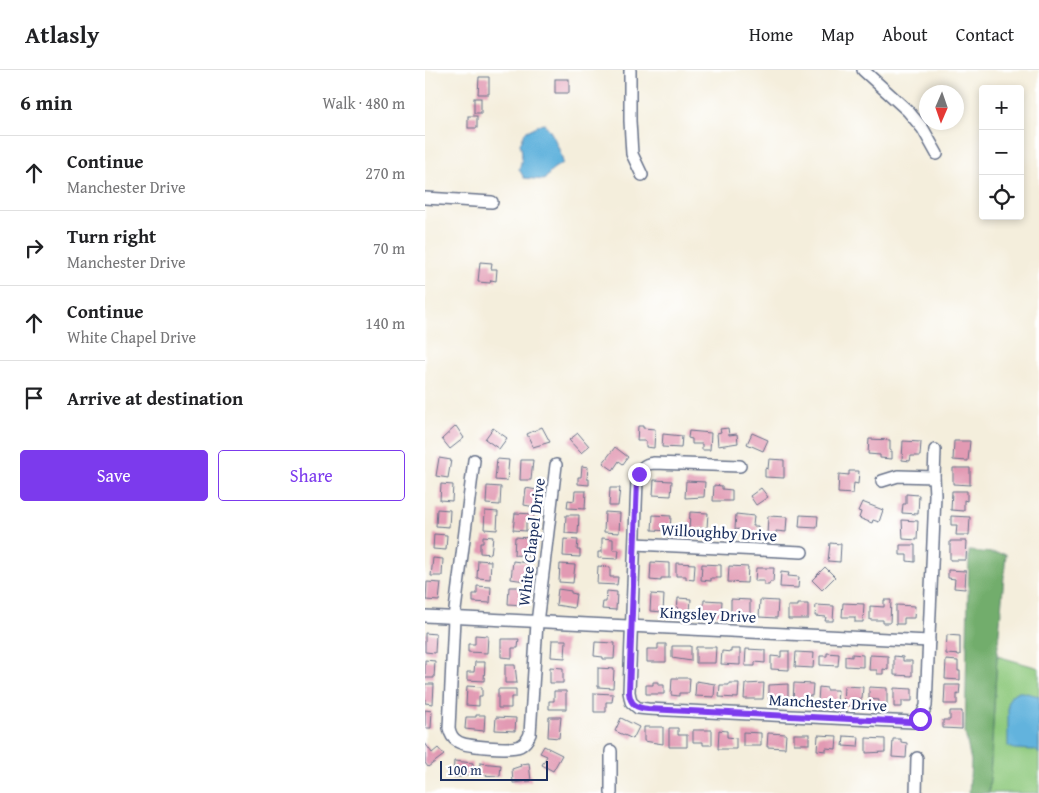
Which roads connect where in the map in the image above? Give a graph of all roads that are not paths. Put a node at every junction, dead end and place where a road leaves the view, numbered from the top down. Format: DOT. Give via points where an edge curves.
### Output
graph roads {
  1 [pos="631,70"];
  2 [pos="863,70"];
  3 [pos="937,154"];
  4 [pos="642,175"];
  5 [pos="425,198"];
  6 [pos="492,202"];
  7 [pos="935,450"];
  8 [pos="474,460"];
  9 [pos="557,465"];
  10 [pos="740,466"];
  11 [pos="934,477"];
  12 [pos="882,480"];
  13 [pos="635,544"];
  14 [pos="802,552"];
  15 [pos="425,616"];
  16 [pos="454,618"];
  17 [pos="537,622"];
  18 [pos="632,627"];
  19 [pos="929,640"];
  20 [pos="611,751"];
  21 [pos="917,758"];
  22 [pos="611,793"];
  23 [pos="916,793"];
  1 -- 4 [label="street" via="632,154"];
  2 -- 3 [label="street" via="908,111"];
  5 -- 6 [label="street"];
  7 -- 11 [label="street, Manchester Drive"];
  8 -- 16 [label="street, White Chapel Drive"];
  9 -- 17 [label="street, White Chapel Drive"];
  10 -- 13 [label="street" via="654,462 645,465 637,480"];
  11 -- 12 [label="street" via="899,476"];
  11 -- 19 [label="street, Manchester Drive"];
  13 -- 14 [label="street, Willoughby Drive"];
  13 -- 18 [label="street"];
  15 -- 16 [label="street, Kingsley Drive"];
  16 -- 17 [label="street, Kingsley Drive"];
  16 -- 17 [label="street, White Chapel Drive" via="450,732 462,744 487,746 518,747 530,734"];
  17 -- 18 [label="street, Kingsley Drive"];
  18 -- 19 [label="street, Kingsley Drive"];
  18 -- 19 [label="street, Manchester Drive" via="629,692 631,702 638,708 910,722 920,719 926,706"];
  20 -- 22 [label="street"];
  21 -- 23 [label="street"];
}
